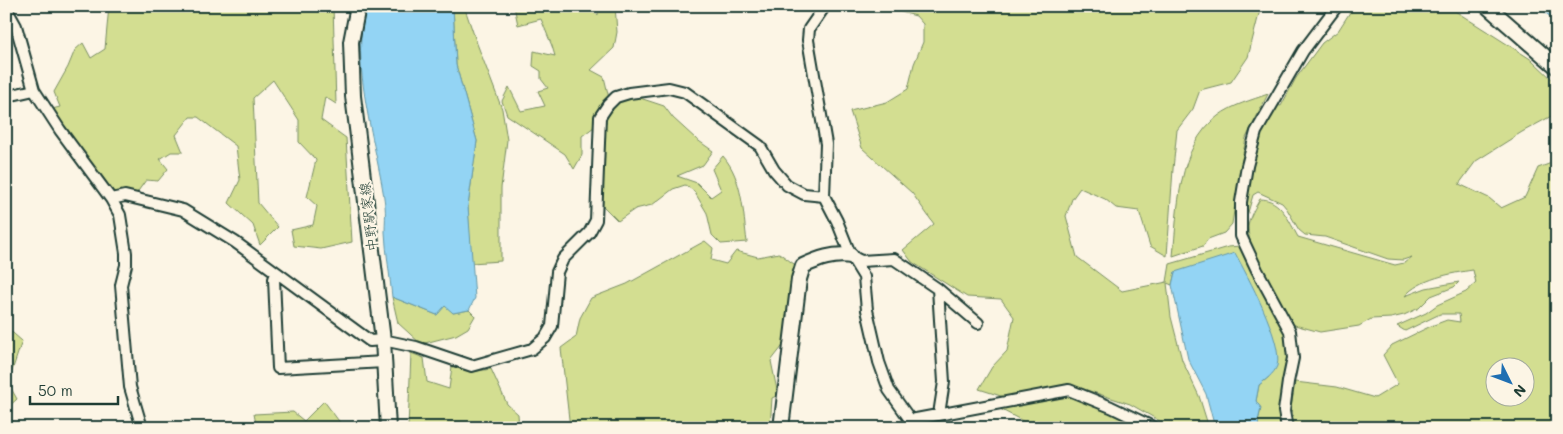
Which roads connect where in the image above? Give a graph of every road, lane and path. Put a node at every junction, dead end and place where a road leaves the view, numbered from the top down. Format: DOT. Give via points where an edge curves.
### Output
graph roads {
  1 [pos="358,6"];
  2 [pos="825,6"];
  3 [pos="1337,6"];
  4 [pos="1487,6"];
  5 [pos="6,8"];
  6 [pos="1557,67"];
  7 [pos="34,90"];
  8 [pos="7,97"];
  9 [pos="824,196"];
  10 [pos="111,199"];
  11 [pos="851,256"];
  12 [pos="276,273"];
  13 [pos="938,289"];
  14 [pos="978,323"];
  15 [pos="383,340"];
  16 [pos="384,362"];
  17 [pos="939,414"];
  18 [pos="914,424"];
  19 [pos="142,428"];
  20 [pos="388,428"];
  21 [pos="781,428"];
  22 [pos="1155,428"];
  23 [pos="1287,428"];
  1 -- 15 [label="main road, 中野駅家線" via="351,42 353,96"];
  2 -- 9 [label="street" via="809,29 808,40 826,144"];
  3 -- 23 [label="street" via="1303,51 1256,132 1241,202 1241,236 1290,331 1293,358 1284,411"];
  4 -- 6 [label="main road"];
  5 -- 7 [label="street" via="16,26"];
  7 -- 8 [label="street"];
  7 -- 10 [label="street"];
  9 -- 11 [label="street"];
  9 -- 15 [label="street" via="804,194 787,185 760,146 685,92 669,88 616,97 600,117 596,220 589,233 563,259 557,272 552,326 545,338 532,349 472,366 416,347"];
  10 -- 12 [label="street" via="133,197 183,210 235,242"];
  10 -- 19 [label="street" via="120,215 126,253 121,285 130,387"];
  11 -- 13 [label="street" via="860,261 894,259"];
  11 -- 18 [label="street" via="864,277 867,310 889,390"];
  11 -- 21 [label="main road" via="818,259 803,266"];
  12 -- 15 [label="street" via="370,341"];
  12 -- 16 [label="street" via="278,368"];
  13 -- 14 [label="street"];
  13 -- 17 [label="street" via="944,382"];
  15 -- 16 [label="main road, 中野駅家線"];
  16 -- 20 [label="main road, 中野駅家線"];
  17 -- 18 [label="street"];
  17 -- 22 [label="street" via="1069,390"];
}
